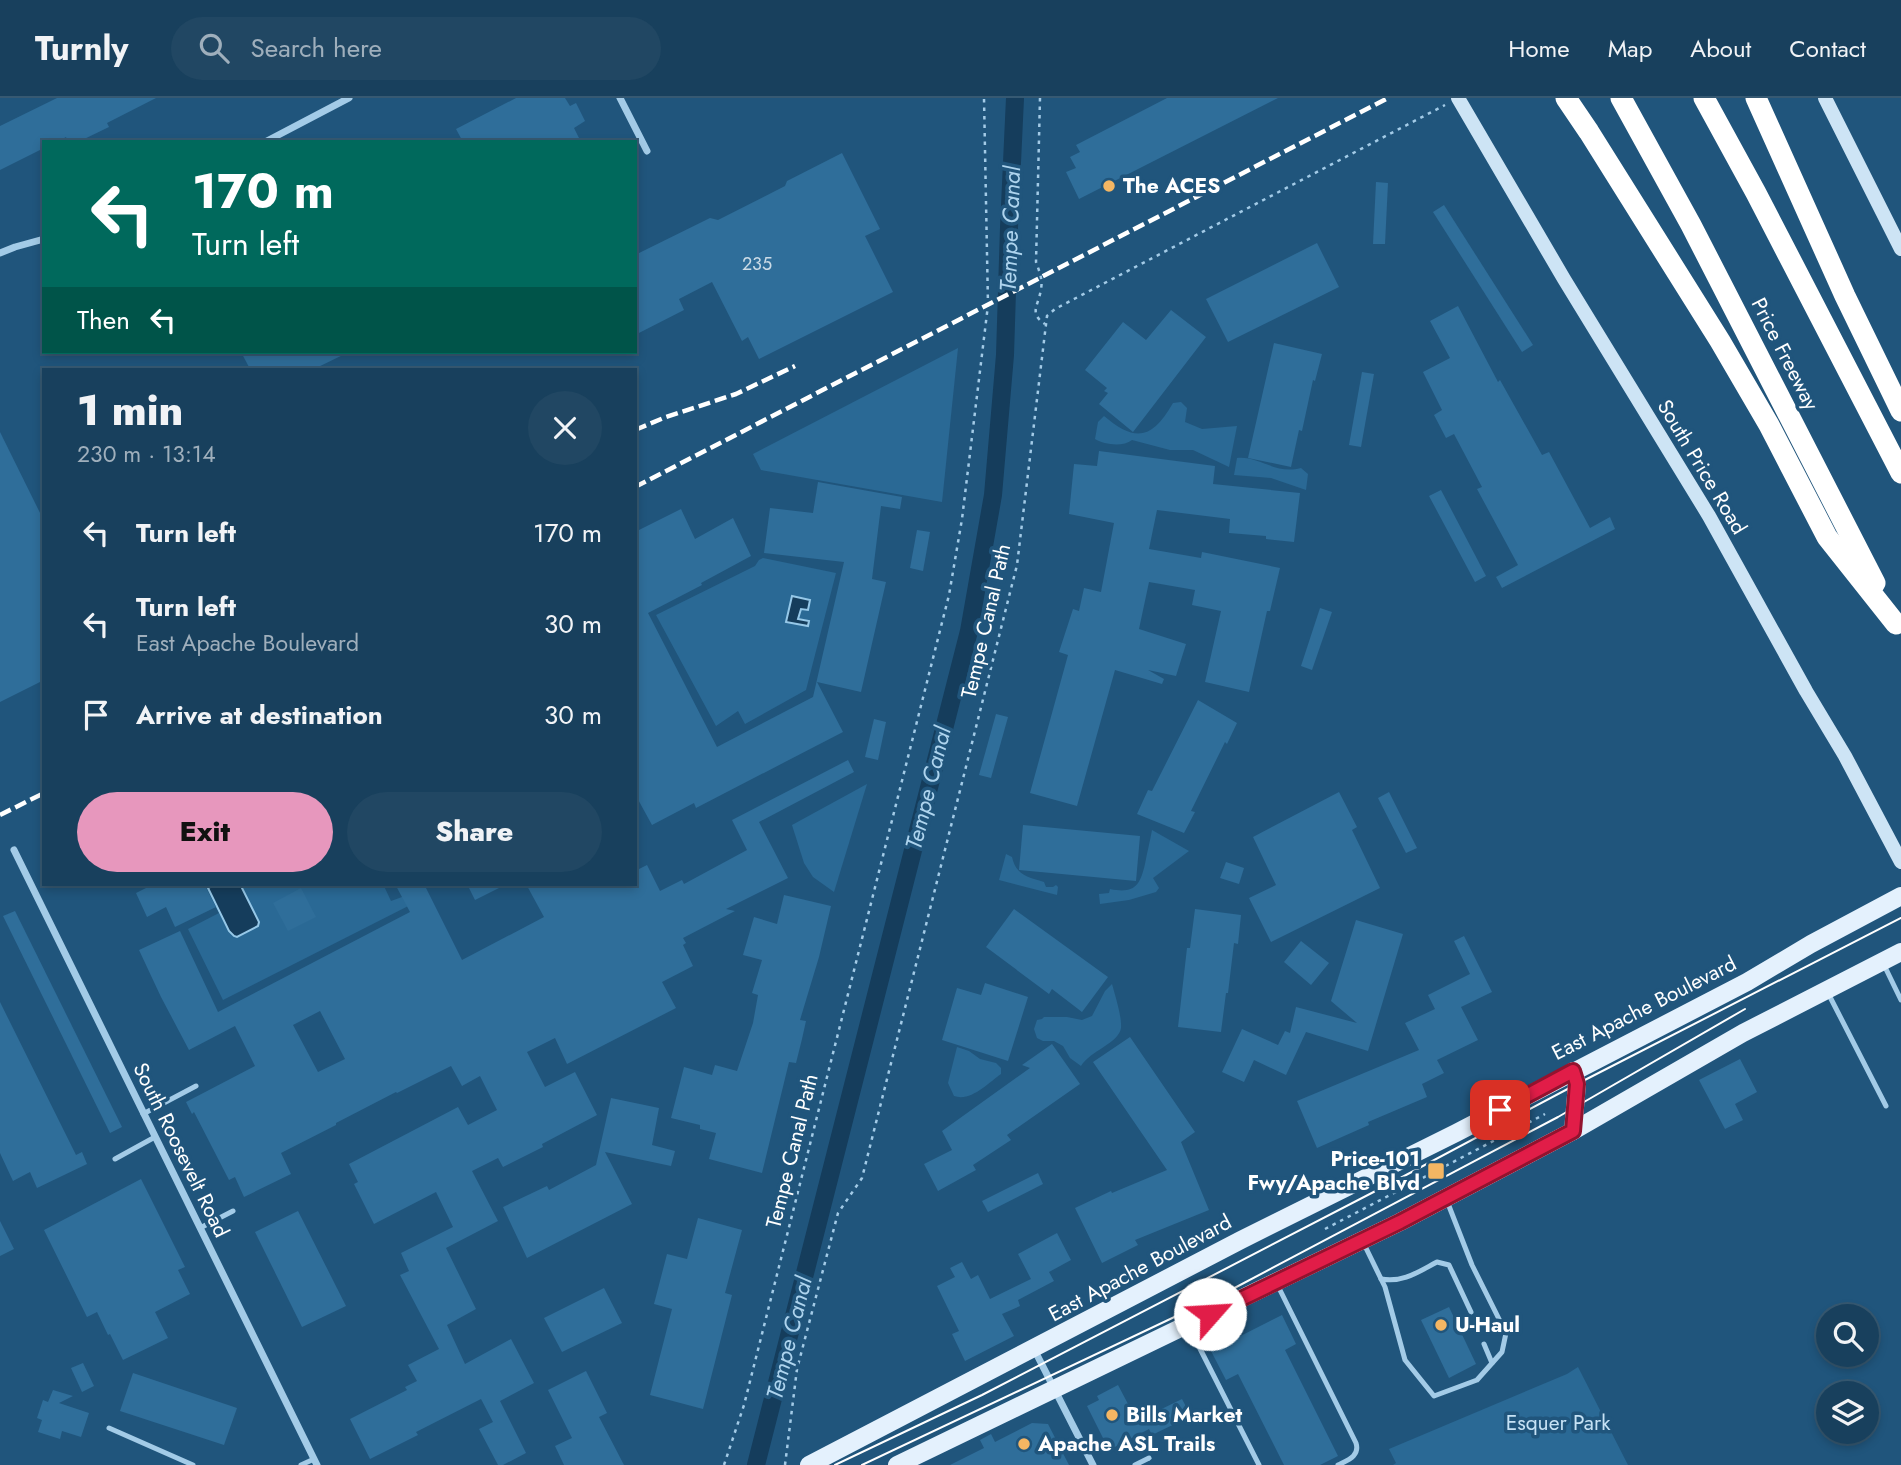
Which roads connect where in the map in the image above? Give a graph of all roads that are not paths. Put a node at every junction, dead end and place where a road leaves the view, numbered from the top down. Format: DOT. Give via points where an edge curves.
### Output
graph roads {
  1 [pos="349,98"];
  2 [pos="620,98"];
  3 [pos="1566,98"];
  4 [pos="1621,98"];
  5 [pos="1703,98"];
  6 [pos="1756,98"];
  7 [pos="1825,98"];
  8 [pos="1452,101"];
  9 [pos="269,140"];
  10 [pos="647,150"];
  11 [pos="42,240"];
  12 [pos="1901,249"];
  13 [pos="0,253"];
  14 [pos="1901,411"];
  15 [pos="1901,473"];
  16 [pos="1898,629"];
  17 [pos="14,850"];
  18 [pos="1901,862"];
  19 [pos="1901,896"];
  20 [pos="1901,952"];
  21 [pos="1882,962"];
  22 [pos="1827,990"];
  23 [pos="1901,1000"];
  24 [pos="1573,1071"];
  25 [pos="196,1086"];
  26 [pos="1885,1106"];
  27 [pos="143,1114"];
  28 [pos="1573,1131"];
  29 [pos="155,1137"];
  30 [pos="115,1159"];
  31 [pos="1446,1198"];
  32 [pos="233,1212"];
  33 [pos="200,1228"];
  34 [pos="1363,1240"];
  35 [pos="1381,1279"];
  36 [pos="1275,1282"];
  37 [pos="1471,1312"];
  38 [pos="1188,1324"];
  39 [pos="1485,1344"];
  40 [pos="1034,1349"];
  41 [pos="1492,1363"];
  42 [pos="1055,1389"];
  43 [pos="109,1428"];
  44 [pos="1149,1458"];
  45 [pos="315,1462"];
  46 [pos="193,1465"];
  47 [pos="301,1465"];
  48 [pos="809,1465"];
  49 [pos="897,1465"];
  50 [pos="1093,1465"];
  51 [pos="1135,1465"];
  52 [pos="1259,1465"];
  53 [pos="1338,1465"];
  1 -- 9 [label="street"];
  2 -- 10 [label="street"];
  3 -- 16 [label="highway" via="1720,341 1827,537"];
  4 -- 16 [label="highway, Price Freeway"];
  5 -- 15 [label="highway"];
  6 -- 14 [label="highway"];
  7 -- 12 [label="main road"];
  8 -- 18 [label="main road, South Price Road" via="1709,516"];
  11 -- 13 [label="street"];
  17 -- 27 [label="street, South Roosevelt Road"];
  19 -- 24 [label="main road, East Apache Boulevard"];
  20 -- 21 [label="main road"];
  21 -- 22 [label="main road"];
  21 -- 23 [label="lane"];
  22 -- 26 [label="lane"];
  22 -- 28 [label="main road"];
  24 -- 28 [label="main road" via="1577,1084"];
  24 -- 40 [label="main road, East Apache Boulevard"];
  25 -- 27 [label="lane"];
  27 -- 29 [label="street, South Roosevelt Road"];
  28 -- 31 [label="main road"];
  29 -- 30 [label="lane"];
  29 -- 33 [label="street, South Roosevelt Road"];
  31 -- 34 [label="main road"];
  31 -- 41 [label="lane" via="1506,1333 1502,1352"];
  32 -- 33 [label="lane"];
  33 -- 45 [label="street, South Roosevelt Road"];
  34 -- 35 [label="lane"];
  34 -- 36 [label="main road"];
  35 -- 37 [label="lane" via="1393,1281 1437,1262 1449,1265"];
  35 -- 41 [label="lane" via="1405,1360 1434,1396 1477,1380"];
  36 -- 38 [label="main road"];
  36 -- 53 [label="lane" via="1356,1443 1356,1454"];
  38 -- 42 [label="main road"];
  38 -- 52 [label="lane"];
  39 -- 41 [label="lane"];
  40 -- 42 [label="street"];
  40 -- 48 [label="main road, East Apache Boulevard"];
  42 -- 49 [label="main road"];
  42 -- 50 [label="street"];
  43 -- 46 [label="lane"];
  44 -- 51 [label="lane"];
  45 -- 47 [label="lane"];
}
